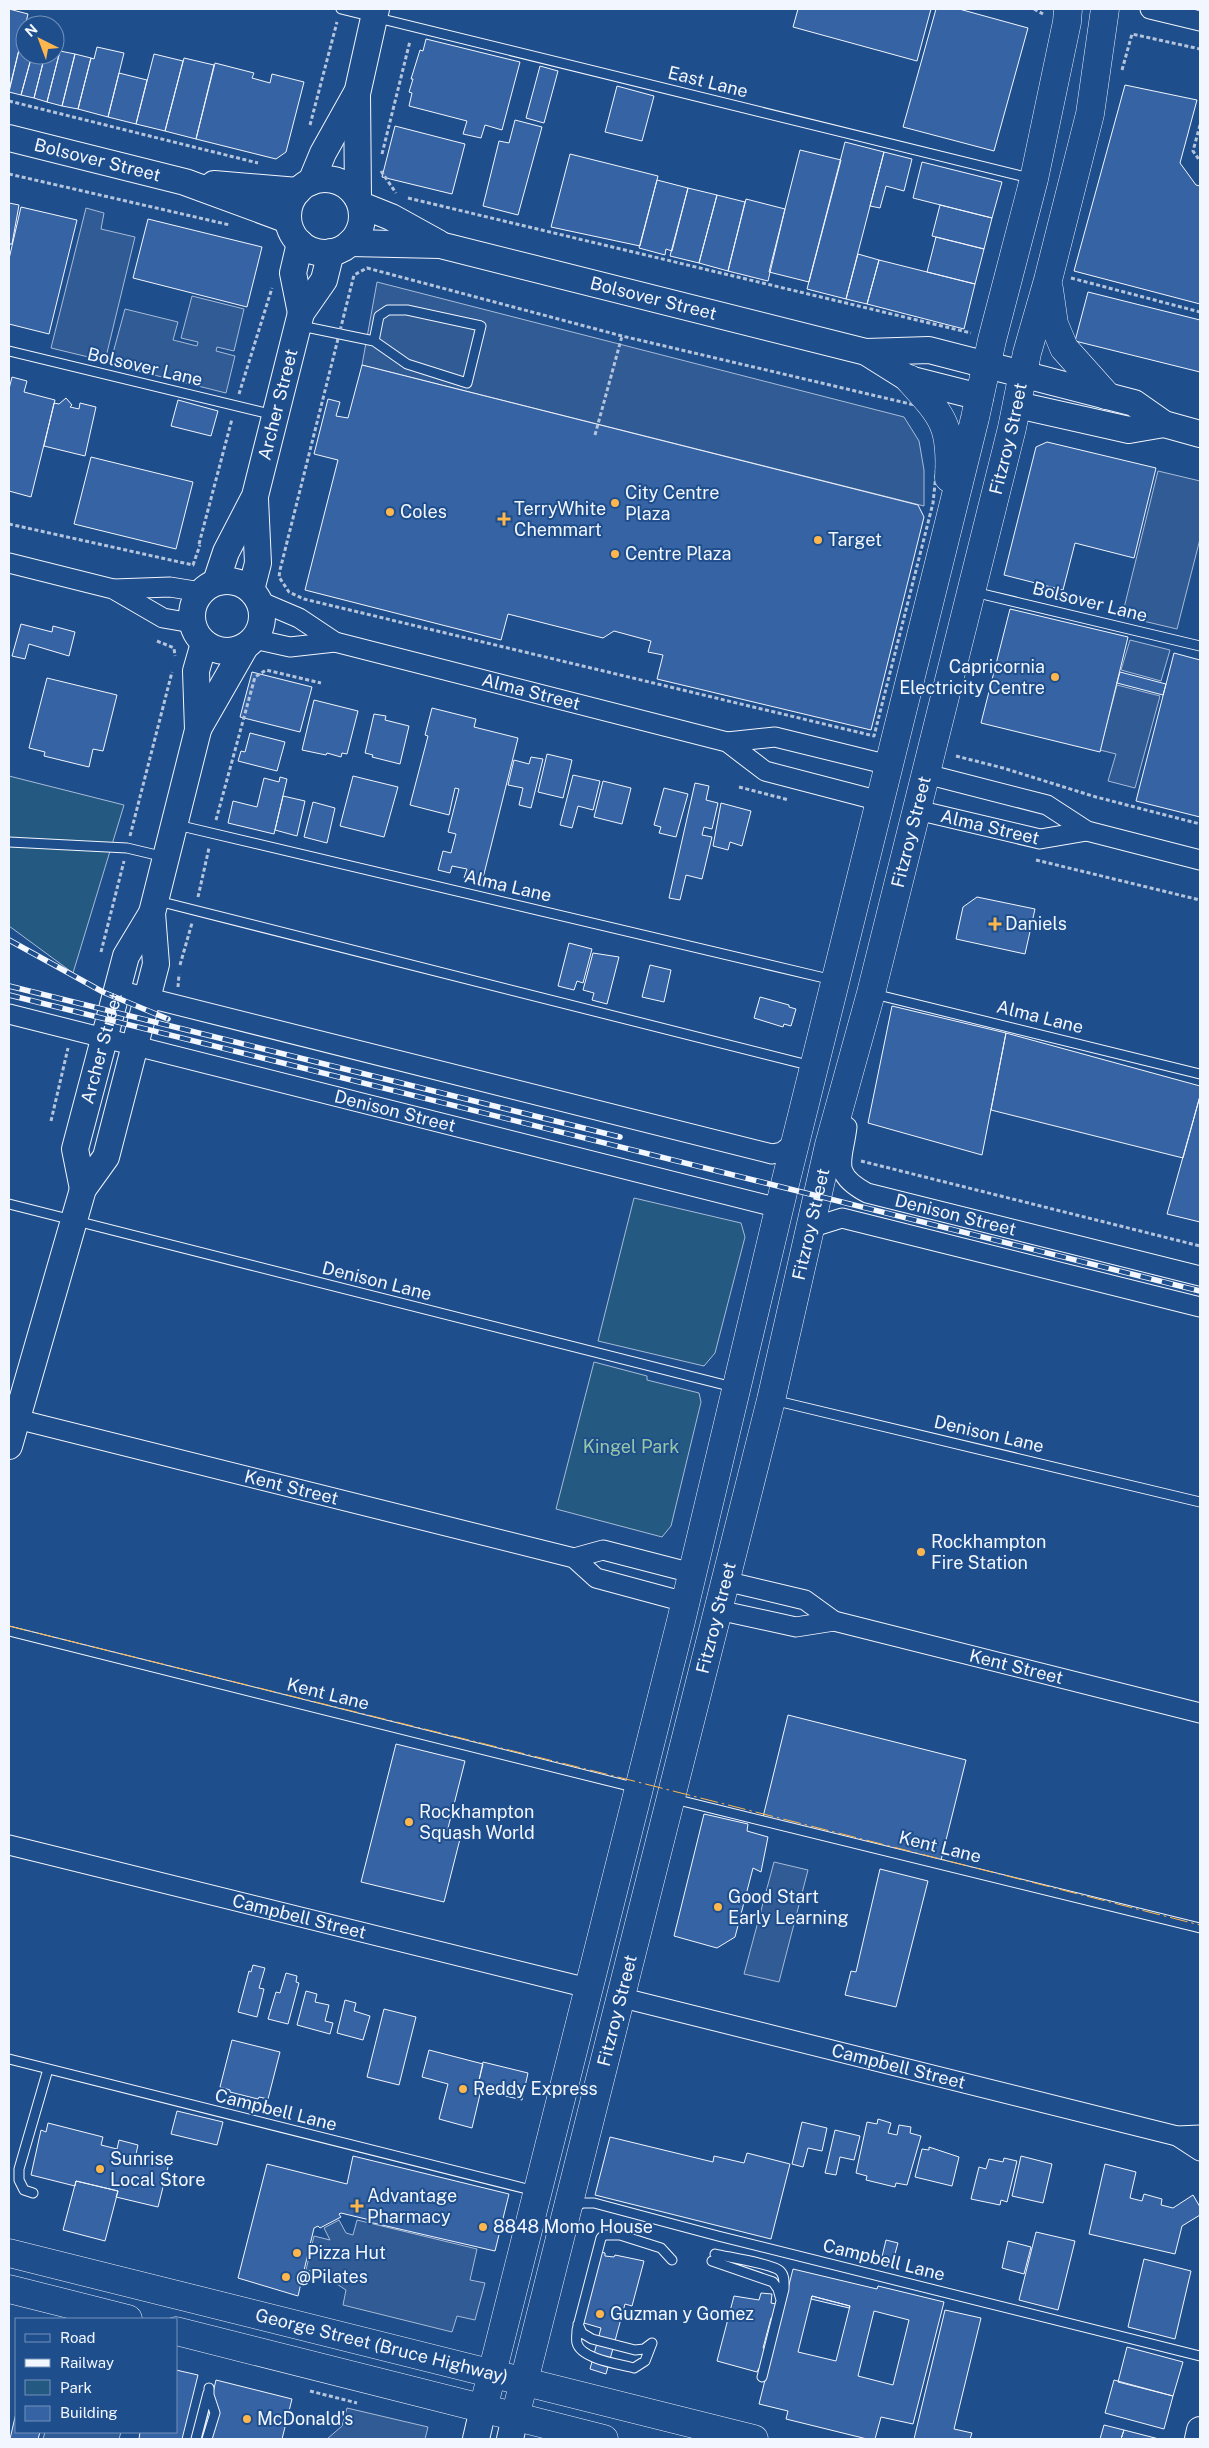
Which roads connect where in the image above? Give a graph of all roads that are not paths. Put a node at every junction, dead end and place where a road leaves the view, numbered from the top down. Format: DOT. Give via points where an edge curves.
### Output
graph roads {
  1 [pos="1068,9"];
  2 [pos="1105,9"];
  3 [pos="1150,9"];
  4 [pos="340,13"];
  5 [pos="375,13"];
  6 [pos="1200,21"];
  7 [pos="356,94"];
  8 [pos="9,138"];
  9 [pos="1034,179"];
  10 [pos="185,182"];
  11 [pos="305,186"];
  12 [pos="359,202"];
  13 [pos="294,231"];
  14 [pos="440,245"];
  15 [pos="340,248"];
  16 [pos="1057,278"];
  17 [pos="300,320"];
  18 [pos="374,341"];
  19 [pos="9,352"];
  20 [pos="866,352"];
  21 [pos="987,365"];
  22 [pos="1023,374"];
  23 [pos="909,379"];
  24 [pos="1106,395"];
  25 [pos="980,397"];
  26 [pos="1017,405"];
  27 [pos="274,415"];
  28 [pos="1164,424"];
  29 [pos="1200,434"];
  30 [pos="255,496"];
  31 [pos="946,532"];
  32 [pos="9,563"];
  33 [pos="208,587"];
  34 [pos="112,589"];
  35 [pos="971,592"];
  36 [pos="255,596"];
  37 [pos="198,633"];
  38 [pos="335,642"];
  39 [pos="250,643"];
  40 [pos="1200,646"];
  41 [pos="198,730"];
  42 [pos="728,742"];
  43 [pos="889,764"];
  44 [pos="926,774"];
  45 [pos="880,800"];
  46 [pos="917,810"];
  47 [pos="174,824"];
  48 [pos="1087,831"];
  49 [pos="9,842"];
  50 [pos="166,857"];
  51 [pos="1200,860"];
  52 [pos="154,907"];
  53 [pos="835,980"];
  54 [pos="117,990"];
  55 [pos="871,993"];
  56 [pos="148,997"];
  57 [pos="9,1014"];
  58 [pos="104,1038"];
  59 [pos="135,1044"];
  60 [pos="855,1046"];
  61 [pos="814,1067"];
  62 [pos="1200,1074"];
  63 [pos="796,1141"];
  64 [pos="83,1189"];
  65 [pos="9,1204"];
  66 [pos="779,1208"];
  67 [pos="75,1220"];
  68 [pos="810,1228"];
  69 [pos="1200,1276"];
  70 [pos="1200,1307"];
  71 [pos="737,1388"];
  72 [pos="770,1400"];
  73 [pos="12,1418"];
  74 [pos="9,1446"];
  75 [pos="1200,1502"];
  76 [pos="574,1558"];
  77 [pos="692,1574"];
  78 [pos="725,1581"];
  79 [pos="685,1602"];
  80 [pos="718,1610"];
  81 [pos="834,1621"];
  82 [pos="9,1631"];
  83 [pos="1200,1713"];
  84 [pos="639,1788"];
  85 [pos="671,1798"];
  86 [pos="9,1845"];
  87 [pos="1200,1928"];
  88 [pos="588,1988"];
  89 [pos="620,1997"];
  90 [pos="9,2059"];
  91 [pos="48,2069"];
  92 [pos="1200,2135"];
  93 [pos="1177,2136"];
  94 [pos="1200,2151"];
  95 [pos="580,2187"];
  96 [pos="536,2192"];
  97 [pos="34,2193"];
  98 [pos="565,2219"];
  99 [pos="9,2253"];
  100 [pos="796,2255"];
  101 [pos="672,2260"];
  102 [pos="9,2289"];
  103 [pos="781,2301"];
  104 [pos="77,2313"];
  105 [pos="120,2318"];
  106 [pos="578,2324"];
  107 [pos="178,2332"];
  108 [pos="1200,2356"];
  109 [pos="493,2374"];
  110 [pos="762,2377"];
  111 [pos="524,2381"];
  112 [pos="484,2409"];
  113 [pos="512,2428"];
  114 [pos="1200,2430"];
  115 [pos="196,2439"];
  116 [pos="207,2439"];
  117 [pos="476,2439"];
  118 [pos="604,2439"];
  119 [pos="754,2439"];
  120 [pos="1198,2439"];
  1 -- 9 [label="main road, Fitzroy Street"];
  2 -- 16 [label="main road, Fitzroy Street" via="1090,114"];
  3 -- 6 [label="street"];
  4 -- 5 [label="lane, East Lane"];
  5 -- 7 [label="street"];
  5 -- 9 [label="lane, East Lane" via="414,26"];
  7 -- 11 [label="street"];
  7 -- 12 [label="street"];
  8 -- 10 [label="street, Bolsover Street"];
  9 -- 21 [label="main road, Fitzroy Street"];
  10 -- 11 [label="street, Bolsover Street"];
  10 -- 13 [label="street, Bolsover Street"];
  11 -- 12 [label="street" via="320,179 338,181 346,185"];
  11 -- 13 [label="street" via="290,204"];
  12 -- 14 [label="street, Bolsover Street"];
  12 -- 15 [label="street" via="361,226"];
  13 -- 15 [label="street" via="314,251"];
  13 -- 17 [label="street, Archer Street" via="293,273"];
  14 -- 15 [label="street, Bolsover Street"];
  14 -- 20 [label="street, Bolsover Street"];
  15 -- 17 [label="street, Archer Street"];
  16 -- 22 [label="main road, Fitzroy Street"];
  16 -- 24 [label="main road" via="1054,324 1061,342"];
  17 -- 18 [label="lane"];
  17 -- 27 [label="street, Archer Street"];
  18 -- 18 [label="lane" via="380,316 388,310 407,310 481,326 467,383 407,364"];
  19 -- 27 [label="lane, Bolsover Lane"];
  20 -- 21 [label="street, Bolsover Street" via="929,350"];
  20 -- 23 [label="street, Bolsover Street"];
  21 -- 22 [label="street, Bolsover Street"];
  21 -- 25 [label="main road, Fitzroy Street"];
  22 -- 24 [label="street, Bolsover Street"];
  22 -- 26 [label="main road, Fitzroy Street"];
  23 -- 25 [label="street, Bolsover Street"];
  23 -- 31 [label="main road" via="937,410 945,425 950,449"];
  24 -- 28 [label="street, Bolsover Street" via="1134,402"];
  25 -- 26 [label="main road, Bolsover Street"];
  25 -- 31 [label="main road, Fitzroy Street"];
  26 -- 28 [label="street, Bolsover Street" via="1129,430"];
  26 -- 35 [label="main road, Fitzroy Street"];
  27 -- 30 [label="street, Archer Street"];
  28 -- 29 [label="street, Bolsover Street"];
  30 -- 33 [label="street, Archer Street"];
  30 -- 36 [label="street, Archer Street" via="258,563"];
  31 -- 43 [label="main road, Fitzroy Street"];
  32 -- 34 [label="street"];
  33 -- 34 [label="street"];
  33 -- 36 [label="street" via="234,581"];
  33 -- 37 [label="street" via="191,612"];
  34 -- 37 [label="street" via="163,618"];
  35 -- 40 [label="lane, Bolsover Lane"];
  35 -- 44 [label="main road, Fitzroy Street"];
  36 -- 38 [label="street, Alma Street" via="299,618"];
  36 -- 39 [label="street" via="262,621"];
  37 -- 39 [label="street" via="219,651 228,652"];
  37 -- 41 [label="street, Archer Street"];
  38 -- 39 [label="street, Alma Street" via="290,647"];
  38 -- 42 [label="street, Alma Street"];
  39 -- 41 [label="street, Archer Street"];
  41 -- 47 [label="street, Archer Street"];
  42 -- 43 [label="street, Alma Street" via="775,737"];
  42 -- 45 [label="street, Alma Street" via="765,771"];
  43 -- 44 [label="main road, Alma Street"];
  43 -- 45 [label="main road, Fitzroy Street"];
  44 -- 46 [label="main road, Fitzroy Street"];
  44 -- 48 [label="street, Alma Street" via="1047,804"];
  45 -- 46 [label="main road, Alma Street"];
  45 -- 53 [label="main road, Fitzroy Street"];
  46 -- 48 [label="street, Alma Street" via="1040,839"];
  46 -- 55 [label="main road, Fitzroy Street"];
  47 -- 50 [label="street, Archer Street"];
  47 -- 53 [label="lane, Alma Lane"];
  48 -- 51 [label="street, Alma Street"];
  49 -- 50 [label="lane" via="127,848"];
  50 -- 52 [label="street, Archer Street"];
  52 -- 54 [label="street, Archer Street" via="126,956"];
  52 -- 56 [label="street, Archer Street" via="156,964"];
  52 -- 61 [label="lane" via="195,910"];
  53 -- 61 [label="main road, Fitzroy Street"];
  54 -- 56 [label="street"];
  54 -- 58 [label="street, Archer Street"];
  55 -- 60 [label="main road, Fitzroy Street"];
  55 -- 62 [label="lane, Alma Lane"];
  56 -- 59 [label="street, Archer Street"];
  56 -- 63 [label="street" via="772,1154 782,1152"];
  57 -- 58 [label="street, Denison Street"];
  58 -- 59 [label="street, Denison Street"];
  58 -- 64 [label="street, Archer Street" via="75,1149"];
  59 -- 64 [label="street, Archer Street" via="106,1157"];
  59 -- 66 [label="street, Denison Street"];
  60 -- 68 [label="main road, Fitzroy Street"];
  60 -- 69 [label="street, Denison Street" via="846,1133 840,1159 844,1175 852,1185 884,1199"];
  61 -- 63 [label="main road, Fitzroy Street"];
  63 -- 66 [label="main road, Fitzroy Street"];
  64 -- 67 [label="street, Archer Street"];
  65 -- 67 [label="lane, Denison Lane"];
  66 -- 71 [label="main road, Fitzroy Street"];
  67 -- 71 [label="lane, Denison Lane"];
  67 -- 73 [label="street, Archer Street"];
  68 -- 70 [label="street, Denison Street" via="842,1218"];
  68 -- 72 [label="main road, Fitzroy Street"];
  71 -- 77 [label="main road, Fitzroy Street"];
  72 -- 75 [label="lane, Denison Lane"];
  72 -- 78 [label="main road, Fitzroy Street"];
  73 -- 74 [label="street, Archer Street"];
  73 -- 76 [label="street, Kent Street"];
  76 -- 77 [label="street, Kent Street" via="603,1550"];
  76 -- 79 [label="street, Kent Street" via="596,1578"];
  77 -- 78 [label="main road, Kent Street"];
  77 -- 79 [label="main road, Fitzroy Street"];
  78 -- 80 [label="main road, Fitzroy Street"];
  78 -- 81 [label="street, Kent Street" via="805,1600"];
  79 -- 80 [label="main road, Kent Street"];
  79 -- 84 [label="main road, Fitzroy Street"];
  80 -- 81 [label="street, Kent Street" via="796,1627"];
  80 -- 85 [label="main road, Fitzroy Street"];
  81 -- 83 [label="street, Kent Street"];
  82 -- 84 [label="lane, Kent Lane"];
  84 -- 88 [label="main road, Fitzroy Street"];
  85 -- 87 [label="lane, Kent Lane"];
  85 -- 89 [label="main road, Fitzroy Street"];
  86 -- 88 [label="street, Campbell Street"];
  88 -- 89 [label="main road"];
  88 -- 96 [label="main road, Fitzroy Street"];
  89 -- 93 [label="street, Campbell Street"];
  89 -- 95 [label="main road, Fitzroy Street"];
  90 -- 91 [label="lane, Campbell Lane"];
  91 -- 96 [label="lane, Campbell Lane"];
  91 -- 97 [label="lane" via="19,2168 19,2180 24,2190"];
  92 -- 93 [label="street, Campbell Street"];
  93 -- 94 [label="street, Campbell Street"];
  95 -- 98 [label="main road, Fitzroy Street"];
  95 -- 100 [label="lane" via="596,2201 759,2242"];
  96 -- 109 [label="main road, Fitzroy Street"];
  98 -- 100 [label="lane, Campbell Lane" via="576,2206 594,2203"];
  98 -- 111 [label="main road, Fitzroy Street"];
  99 -- 109 [label="main road, George Street (Bruce Highway)"];
  100 -- 108 [label="lane, Campbell Lane"];
  101 -- 106 [label="lane" via="662,2248 620,2235 604,2235"];
  102 -- 104 [label="main road"];
  103 -- 103 [label="lane" via="784,2278 773,2266 714,2257 773,2282"];
  103 -- 110 [label="lane"];
  104 -- 105 [label="main road"];
  106 -- 106 [label="lane" via="577,2343 590,2356 634,2368 646,2361 652,2343 644,2349 635,2350 592,2339 582,2333"];
  107 -- 112 [label="main road, George Street (Bruce Highway)"];
  109 -- 111 [label="main road, George Street (Bruce Highway)"];
  109 -- 112 [label="main road, Fitzroy Street"];
  111 -- 113 [label="main road, Fitzroy Street"];
  111 -- 119 [label="main road, George Street (Bruce Highway)"];
  112 -- 113 [label="main road, George Street (Bruce Highway)"];
  112 -- 117 [label="street, Fitzroy Street"];
  113 -- 118 [label="main road, George Street (Bruce Highway)"];
  114 -- 120 [label="street"];
  115 -- 116 [label="lane" via="209,2388 215,2413"];
}
